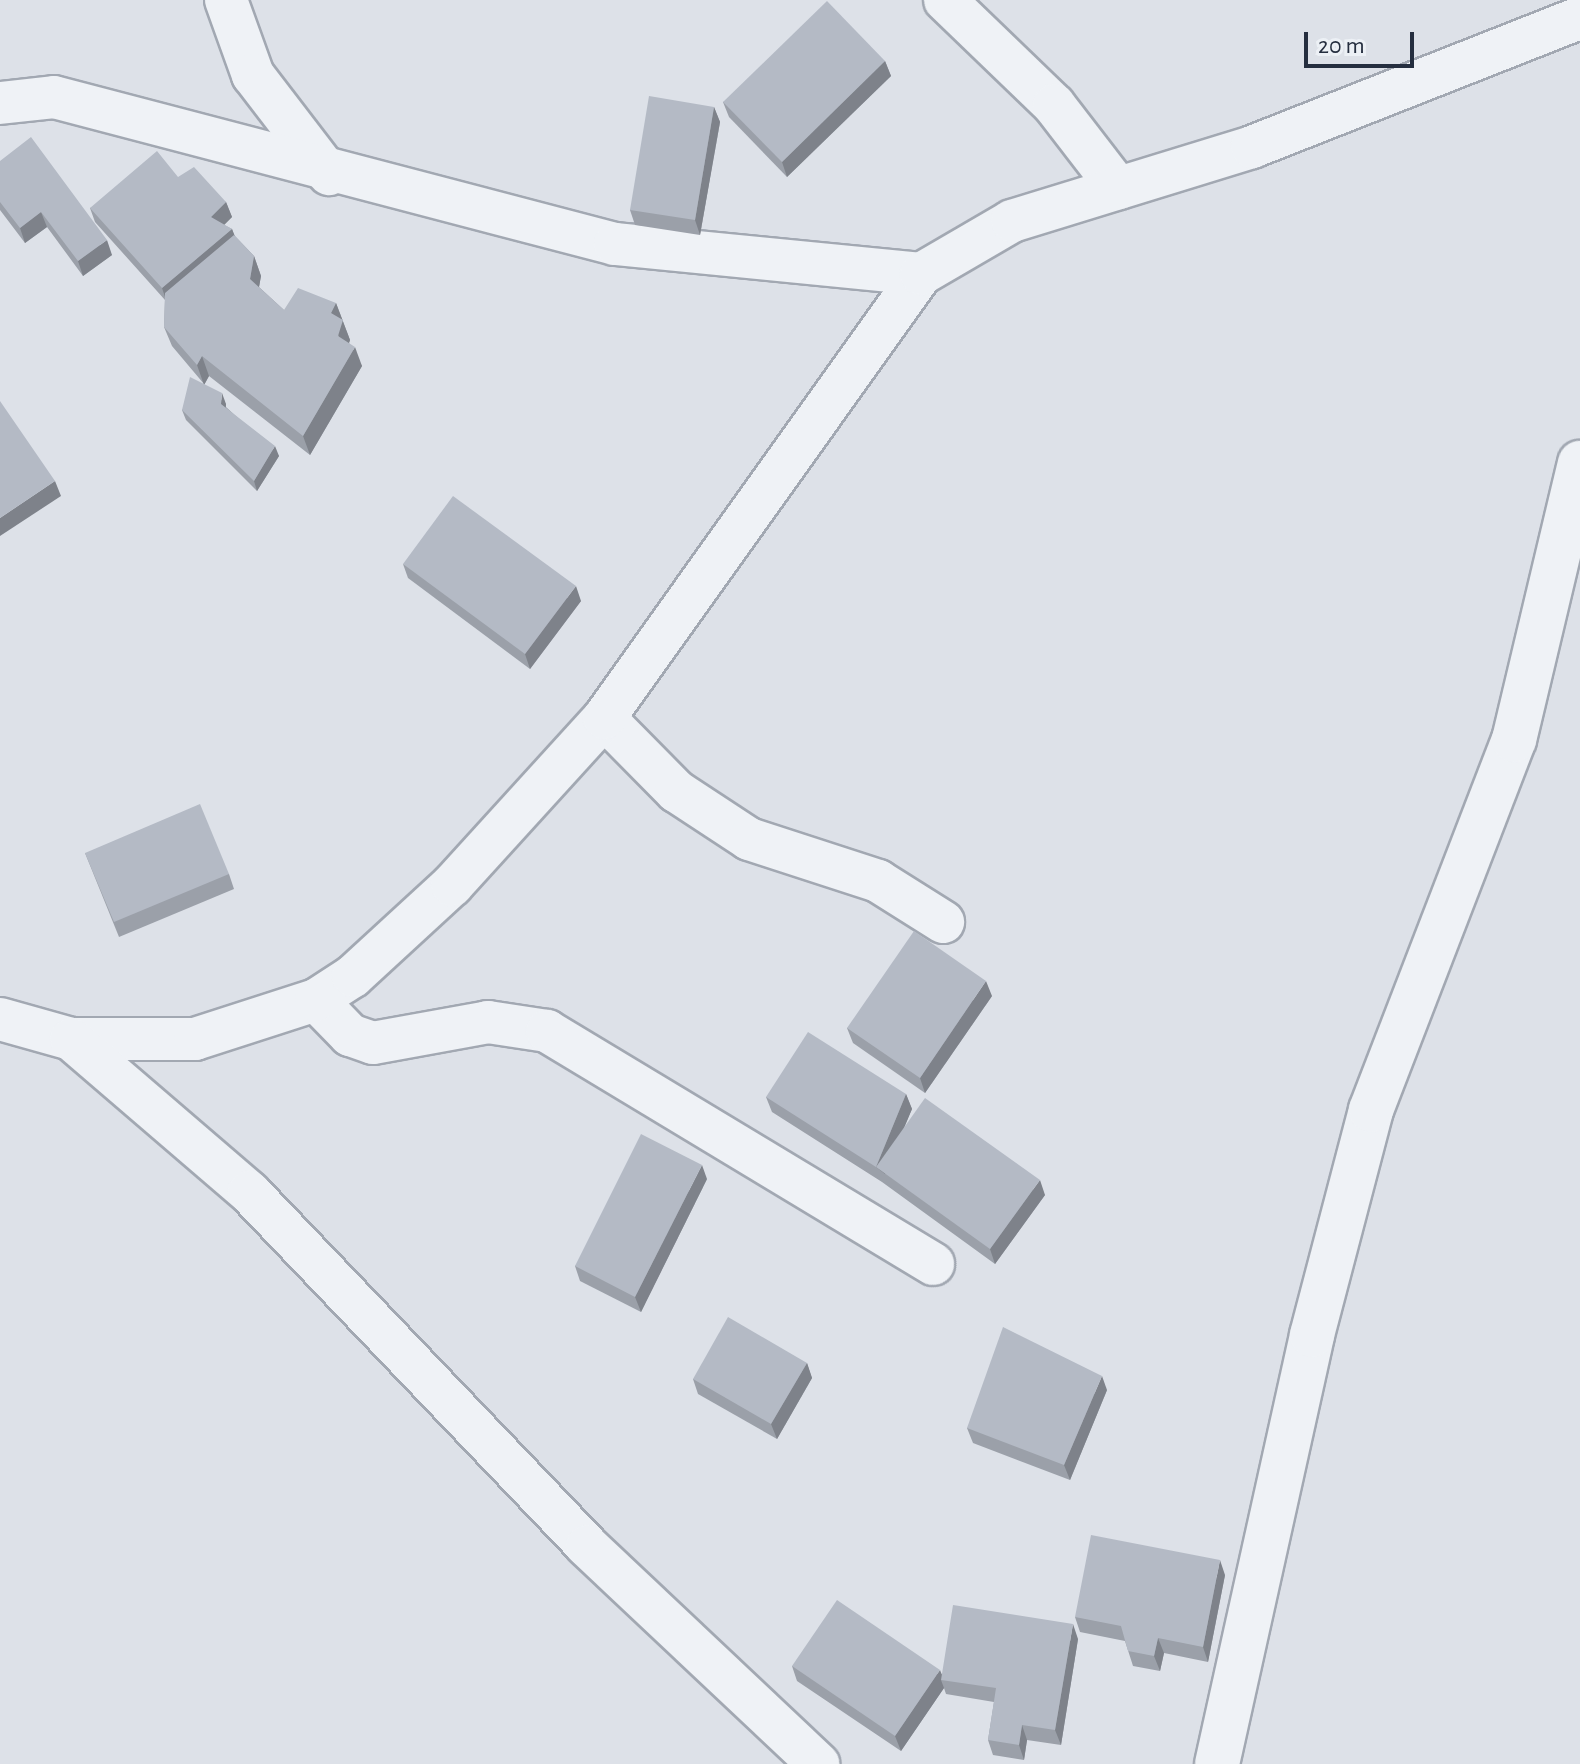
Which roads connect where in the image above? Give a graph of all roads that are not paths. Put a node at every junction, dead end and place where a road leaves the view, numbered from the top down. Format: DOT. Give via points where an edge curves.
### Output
graph roads {
  1 [pos="226,0"];
  2 [pos="945,0"];
  3 [pos="1580,18"];
  4 [pos="0,103"];
  5 [pos="329,174"];
  6 [pos="1118,188"];
  7 [pos="921,274"];
  8 [pos="1580,463"];
  9 [pos="604,718"];
  10 [pos="943,922"];
  11 [pos="316,1000"];
  12 [pos="0,1019"];
  13 [pos="71,1039"];
  14 [pos="933,1264"];
  15 [pos="818,1764"];
  16 [pos="1217,1764"];
  1 -- 5 [label="street" via="253,75"];
  2 -- 6 [label="street" via="1054,105"];
  3 -- 6 [label="street" via="1252,147"];
  4 -- 5 [label="street" via="54,97"];
  5 -- 7 [label="street" via="615,244"];
  6 -- 7 [label="street" via="1012,221"];
  7 -- 9 [label="street"];
  8 -- 16 [label="street" via="1514,740 1371,1110 1312,1335"];
  9 -- 10 [label="street" via="676,791 749,839 878,881"];
  9 -- 11 [label="street" via="452,885 353,976"];
  11 -- 13 [label="street" via="195,1039"];
  11 -- 14 [label="street" via="350,1035 373,1043 488,1022 547,1031"];
  12 -- 13 [label="street"];
  13 -- 15 [label="street" via="249,1192 587,1546"];
}
